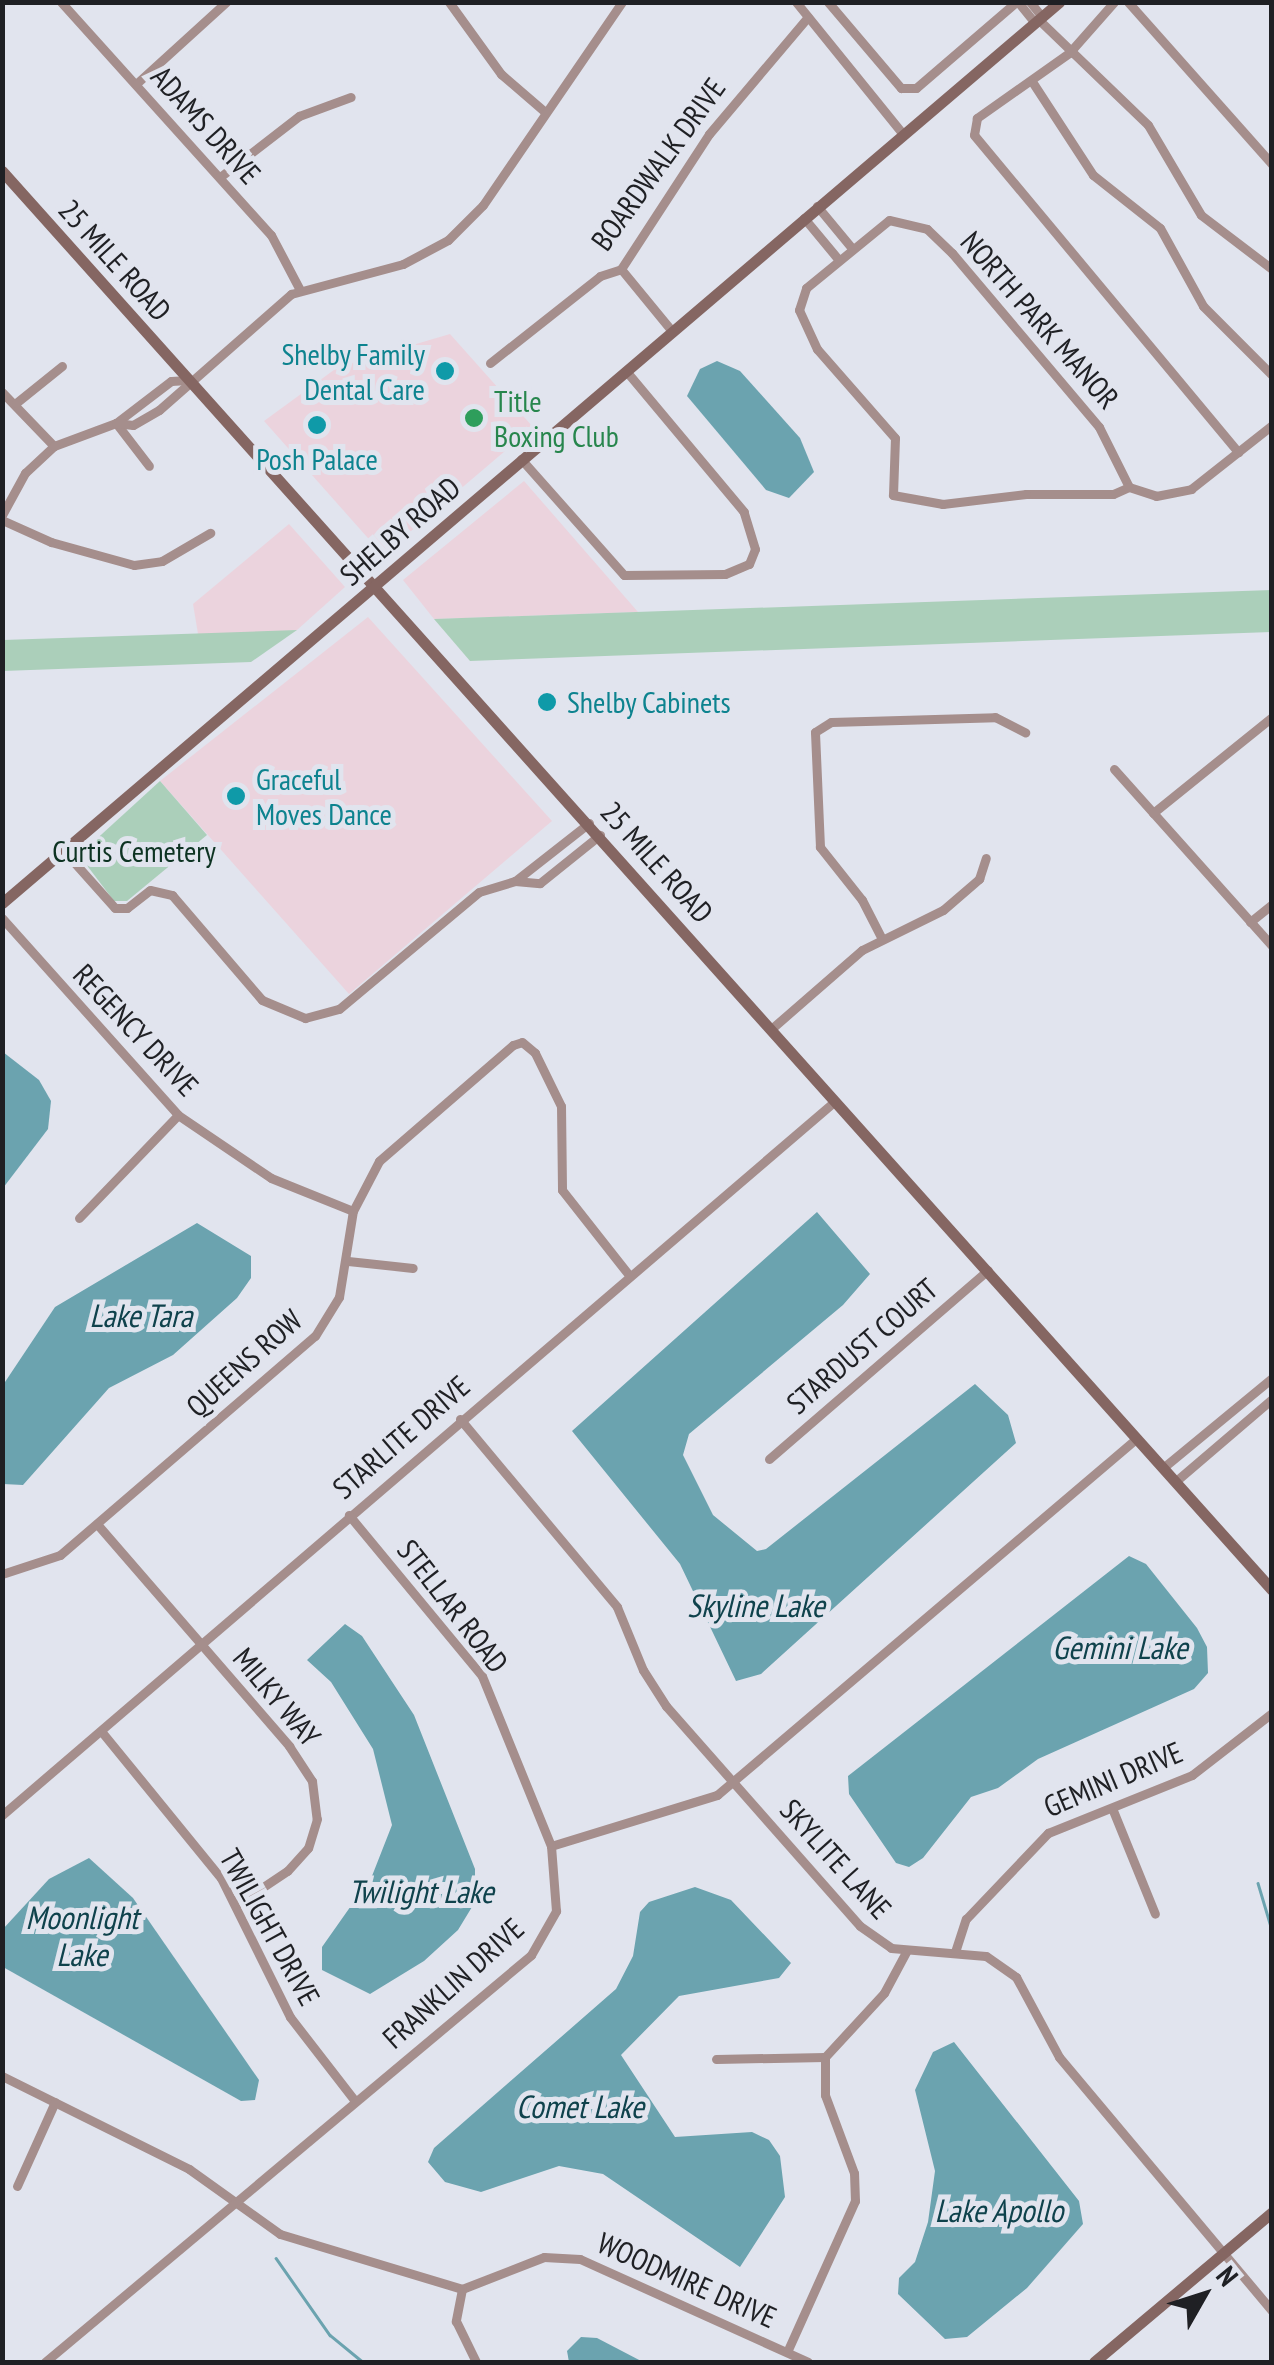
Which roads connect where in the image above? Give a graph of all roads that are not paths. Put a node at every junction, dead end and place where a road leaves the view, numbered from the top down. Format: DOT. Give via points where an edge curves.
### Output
graph roads {
  1 [pos="61,2"];
  2 [pos="226,2"];
  3 [pos="449,2"];
  4 [pos="622,2"];
  5 [pos="796,2"];
  6 [pos="828,2"];
  7 [pos="1017,2"];
  8 [pos="1030,2"];
  9 [pos="1060,2"];
  10 [pos="1114,2"];
  11 [pos="1128,2"];
  12 [pos="808,17"];
  13 [pos="1039,20"];
  14 [pos="1069,54"];
  15 [pos="1033,83"];
  16 [pos="136,84"];
  17 [pos="351,97"];
  18 [pos="545,112"];
  19 [pos="904,134"];
  20 [pos="1272,164"];
  21 [pos="2,171"];
  22 [pos="220,177"];
  23 [pos="817,206"];
  24 [pos="804,218"];
  25 [pos="851,247"];
  26 [pos="838,258"];
  27 [pos="621,269"];
  28 [pos="1272,270"];
  29 [pos="300,290"];
  30 [pos="672,331"];
  31 [pos="490,363"];
  32 [pos="62,366"];
  33 [pos="626,371"];
  34 [pos="1272,375"];
  35 [pos="188,380"];
  36 [pos="2,392"];
  37 [pos="16,403"];
  38 [pos="116,424"];
  39 [pos="1272,425"];
  40 [pos="54,446"];
  41 [pos="1238,452"];
  42 [pos="521,459"];
  43 [pos="148,466"];
  44 [pos="1128,486"];
  45 [pos="2,517"];
  46 [pos="210,533"];
  47 [pos="374,587"];
  48 [pos="1272,716"];
  49 [pos="1025,732"];
  50 [pos="1114,769"];
  51 [pos="1152,813"];
  52 [pos="589,823"];
  53 [pos="600,835"];
  54 [pos="64,851"];
  55 [pos="986,858"];
  56 [pos="515,881"];
  57 [pos="2,903"];
  58 [pos="1272,904"];
  59 [pos="2,918"];
  60 [pos="1250,922"];
  61 [pos="882,939"];
  62 [pos="1272,946"];
  63 [pos="770,1030"];
  64 [pos="836,1101"];
  65 [pos="178,1114"];
  66 [pos="354,1211"];
  67 [pos="79,1218"];
  68 [pos="348,1261"];
  69 [pos="413,1268"];
  70 [pos="988,1270"];
  71 [pos="628,1274"];
  72 [pos="1272,1378"];
  73 [pos="1272,1399"];
  74 [pos="460,1419"];
  75 [pos="1136,1438"];
  76 [pos="1194,1443"];
  77 [pos="1204,1456"];
  78 [pos="769,1459"];
  79 [pos="1164,1467"];
  80 [pos="1176,1480"];
  81 [pos="350,1516"];
  82 [pos="97,1524"];
  83 [pos="2,1574"];
  84 [pos="1272,1590"];
  85 [pos="199,1642"];
  86 [pos="1272,1713"];
  87 [pos="101,1731"];
  88 [pos="735,1781"];
  89 [pos="1112,1808"];
  90 [pos="2,1816"];
  91 [pos="551,1846"];
  92 [pos="236,1906"];
  93 [pos="1155,1914"];
  94 [pos="906,1952"];
  95 [pos="955,1952"];
  96 [pos="825,2057"];
  97 [pos="716,2059"];
  98 [pos="2,2076"];
  99 [pos="355,2101"];
  100 [pos="55,2102"];
  101 [pos="17,2186"];
  102 [pos="234,2204"];
  103 [pos="1272,2212"];
  104 [pos="1224,2252"];
  105 [pos="462,2290"];
  106 [pos="1272,2311"];
  107 [pos="786,2352"];
  108 [pos="45,2362"];
  109 [pos="476,2362"];
  110 [pos="808,2362"];
  111 [pos="1094,2362"];
  1 -- 16 [label="street, ADAMS DRIVE"];
  2 -- 16 [label="street"];
  3 -- 18 [label="street" via="501,74"];
  4 -- 18 [label="street"];
  5 -- 12 [label="street"];
  6 -- 7 [label="street" via="901,88 916,88"];
  7 -- 13 [label="street"];
  8 -- 13 [label="street"];
  9 -- 13 [label="street, SHELBY ROAD"];
  10 -- 14 [label="street"];
  11 -- 20 [label="street"];
  12 -- 19 [label="street"];
  12 -- 27 [label="street, BOARDWALK DRIVE" via="710,134"];
  13 -- 14 [label="street"];
  13 -- 19 [label="street, SHELBY ROAD"];
  14 -- 15 [label="street"];
  14 -- 28 [label="street" via="1148,124 1202,215"];
  15 -- 34 [label="street" via="1093,175 1160,228 1204,306"];
  15 -- 41 [label="street" via="976,118 977,146"];
  16 -- 22 [label="street, ADAMS DRIVE"];
  17 -- 22 [label="street" via="284,125"];
  18 -- 29 [label="street" via="483,205 448,240 403,264"];
  19 -- 23 [label="street, SHELBY ROAD"];
  21 -- 35 [label="street, 25 MILE ROAD"];
  22 -- 29 [label="street, ADAMS DRIVE" via="271,235"];
  23 -- 24 [label="street, SHELBY ROAD"];
  23 -- 25 [label="street"];
  24 -- 26 [label="street"];
  24 -- 30 [label="street, SHELBY ROAD"];
  25 -- 26 [label="street, NORTH PARK MANOR"];
  25 -- 44 [label="street, NORTH PARK MANOR" via="889,220 927,229 1099,427"];
  26 -- 44 [label="street, NORTH PARK MANOR" via="806,288 800,310 817,348 894,438 893,495 942,504 1026,494 1114,494"];
  27 -- 30 [label="street"];
  27 -- 31 [label="street, BOARDWALK DRIVE" via="600,276"];
  29 -- 35 [label="street"];
  30 -- 33 [label="street, SHELBY ROAD"];
  32 -- 37 [label="street"];
  33 -- 42 [label="street, SHELBY ROAD"];
  33 -- 42 [label="street" via="744,512 755,549 748,564 725,574 624,575"];
  35 -- 38 [label="street" via="171,381"];
  35 -- 38 [label="street" via="159,410 133,425"];
  35 -- 47 [label="street, 25 MILE ROAD"];
  36 -- 37 [label="street"];
  37 -- 40 [label="street"];
  38 -- 40 [label="street"];
  38 -- 43 [label="street"];
  39 -- 41 [label="street"];
  40 -- 45 [label="street" via="25,473"];
  41 -- 44 [label="street" via="1179,494 1156,496"];
  42 -- 47 [label="street, SHELBY ROAD"];
  45 -- 46 [label="street" via="51,542 134,565 162,561"];
  47 -- 52 [label="street, 25 MILE ROAD"];
  47 -- 54 [label="street, SHELBY ROAD"];
  48 -- 51 [label="street"];
  49 -- 61 [label="street" via="995,718 831,722 815,732 820,847 862,900"];
  50 -- 51 [label="street"];
  51 -- 60 [label="street"];
  52 -- 53 [label="street, 25 MILE ROAD"];
  52 -- 56 [label="street"];
  53 -- 56 [label="street" via="544,881"];
  53 -- 63 [label="street, 25 MILE ROAD"];
  54 -- 56 [label="street" via="114,908 165,891 262,1000 306,1018 339,1009 479,892"];
  54 -- 57 [label="street, SHELBY ROAD"];
  55 -- 61 [label="street" via="979,879 944,910"];
  58 -- 60 [label="street"];
  59 -- 65 [label="street, REGENCY DRIVE"];
  60 -- 62 [label="street"];
  61 -- 63 [label="street" via="844,963"];
  63 -- 64 [label="street, 25 MILE ROAD"];
  64 -- 70 [label="street, 25 MILE ROAD"];
  64 -- 71 [label="street, STARLITE DRIVE"];
  65 -- 66 [label="street, REGENCY DRIVE" via="271,1178"];
  65 -- 67 [label="street"];
  66 -- 68 [label="street, QUEENS ROW"];
  66 -- 71 [label="street, QUEENS ROW" via="394,1146 522,1042 536,1054 561,1106 562,1190"];
  68 -- 69 [label="street"];
  68 -- 82 [label="street, QUEENS ROW" via="329,1321 315,1336"];
  70 -- 75 [label="street, 25 MILE ROAD"];
  70 -- 78 [label="street, STARDUST COURT"];
  71 -- 74 [label="street, STARLITE DRIVE"];
  72 -- 76 [label="street"];
  73 -- 77 [label="street"];
  74 -- 81 [label="street, STARLITE DRIVE"];
  74 -- 88 [label="street, SKYLITE LANE" via="617,1606 653,1689"];
  75 -- 79 [label="street, 25 MILE ROAD"];
  75 -- 88 [label="street"];
  76 -- 77 [label="street"];
  76 -- 79 [label="street"];
  77 -- 80 [label="street"];
  79 -- 80 [label="street, 25 MILE ROAD"];
  80 -- 84 [label="street, 25 MILE ROAD"];
  81 -- 85 [label="street, STARLITE DRIVE"];
  81 -- 91 [label="street, STELLAR ROAD" via="482,1676"];
  82 -- 83 [label="street, QUEENS ROW" via="38,1567"];
  82 -- 85 [label="street, MILKY WAY"];
  85 -- 87 [label="street, STARLITE DRIVE"];
  85 -- 92 [label="street, MILKY WAY" via="302,1763 317,1802 314,1834 300,1860"];
  86 -- 89 [label="street, GEMINI DRIVE" via="1192,1775"];
  87 -- 90 [label="street, STARLITE DRIVE"];
  87 -- 92 [label="street, TWILIGHT DRIVE" via="205,1856"];
  88 -- 91 [label="street" via="690,1808"];
  88 -- 94 [label="street, SKYLITE LANE" via="860,1926 875,1941"];
  89 -- 93 [label="street"];
  89 -- 95 [label="street, GEMINI DRIVE" via="1048,1833 1022,1855 966,1919"];
  91 -- 99 [label="street, FRANKLIN DRIVE" via="556,1911 531,1955"];
  92 -- 99 [label="street, TWILIGHT DRIVE" via="290,2017"];
  94 -- 95 [label="street, SKYLITE LANE"];
  94 -- 96 [label="street" via="884,1992"];
  95 -- 104 [label="street, SKYLITE LANE" via="986,1956 1016,1977 1060,2057"];
  96 -- 97 [label="street"];
  96 -- 107 [label="street" via="825,2095 854,2173 855,2201"];
  98 -- 100 [label="street"];
  99 -- 102 [label="street, FRANKLIN DRIVE"];
  100 -- 101 [label="street"];
  100 -- 102 [label="street" via="188,2169"];
  102 -- 105 [label="street" via="280,2234"];
  102 -- 108 [label="street, FRANKLIN DRIVE"];
  103 -- 104 [label="street"];
  104 -- 106 [label="street, SKYLITE LANE"];
  104 -- 111 [label="street"];
  105 -- 107 [label="street, WOODMIRE DRIVE" via="533,2260 568,2256"];
  105 -- 109 [label="street" via="456,2321"];
  107 -- 110 [label="street, WOODMIRE DRIVE"];
}
